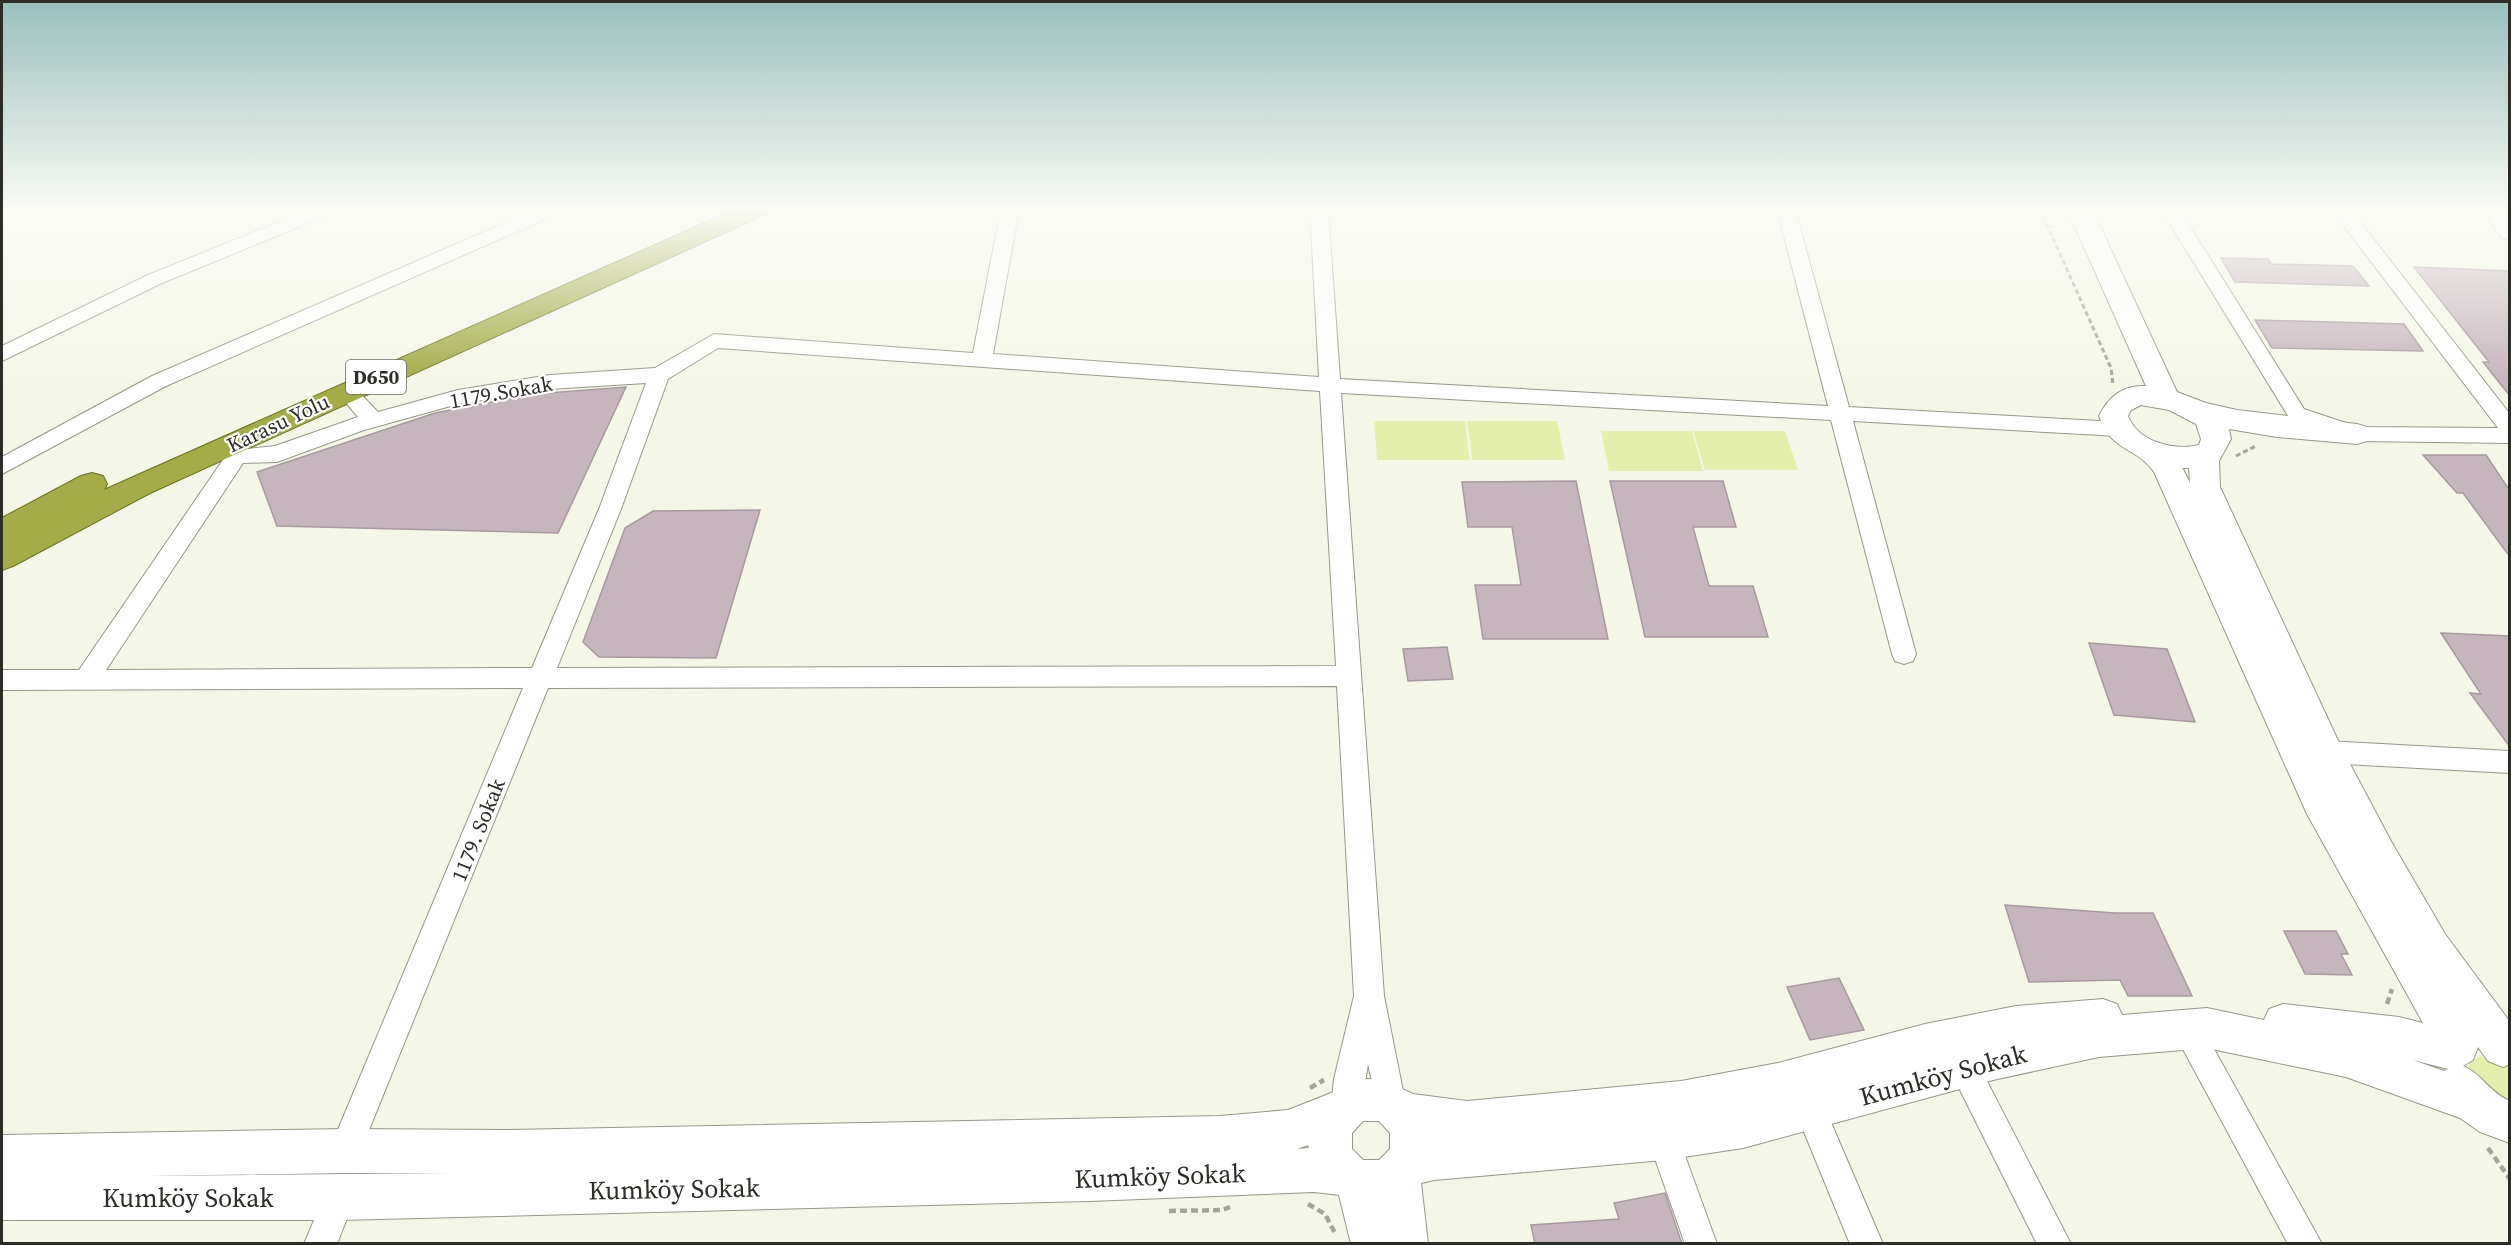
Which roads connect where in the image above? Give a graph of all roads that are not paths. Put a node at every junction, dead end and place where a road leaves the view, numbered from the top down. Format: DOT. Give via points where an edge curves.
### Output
graph roads {
  1 [pos="184,267"];
  2 [pos="420,267"];
  3 [pos="584,267"];
  4 [pos="626,267"];
  5 [pos="999,267"];
  6 [pos="1323,267"];
  7 [pos="1801,267"];
  8 [pos="2086,267"];
  9 [pos="2106,267"];
  10 [pos="2206,267"];
  11 [pos="2385,267"];
  12 [pos="2,354"];
  13 [pos="982,360"];
  14 [pos="659,375"];
  15 [pos="1330,386"];
  16 [pos="346,391"];
  17 [pos="2117,396"];
  18 [pos="2165,397"];
  19 [pos="2198,411"];
  20 [pos="1839,414"];
  21 [pos="374,421"];
  22 [pos="2118,429"];
  23 [pos="2510,429"];
  24 [pos="2357,434"];
  25 [pos="2510,436"];
  26 [pos="2216,454"];
  27 [pos="225,455"];
  28 [pos="2158,455"];
  29 [pos="2,466"];
  30 [pos="2,532"];
  31 [pos="2,558"];
  32 [pos="1904,654"];
  33 [pos="1348,676"];
  34 [pos="541,677"];
  35 [pos="86,679"];
  36 [pos="2,680"];
  37 [pos="2326,752"];
  38 [pos="2510,762"];
  39 [pos="1369,996"];
  40 [pos="2188,1030"];
  41 [pos="2456,1048"];
  42 [pos="2506,1049"];
  43 [pos="1964,1068"];
  44 [pos="1344,1109"];
  45 [pos="1397,1110"];
  46 [pos="1810,1110"];
  47 [pos="2495,1119"];
  48 [pos="1664,1138"];
  49 [pos="345,1151"];
  50 [pos="2,1157"];
  51 [pos="1403,1170"];
  52 [pos="1351,1177"];
  53 [pos="2,1198"];
  54 [pos="339,1198"];
  55 [pos="321,1244"];
  56 [pos="1373,1244"];
  57 [pos="1407,1244"];
  58 [pos="1701,1244"];
  59 [pos="1867,1244"];
  60 [pos="2055,1244"];
  61 [pos="2306,1244"];
  1 -- 12 [label="street"];
  2 -- 29 [label="street" via="159,381"];
  3 -- 30 [label="highway" via="118,470"];
  4 -- 16 [label="highway, Karasu Yolu / D650"];
  5 -- 13 [label="street"];
  6 -- 15 [label="street"];
  7 -- 20 [label="street"];
  8 -- 17 [label="main road" via="2133,377"];
  9 -- 18 [label="main road"];
  10 -- 24 [label="street" via="2297,414"];
  11 -- 23 [label="street"];
  13 -- 14 [label="street" via="714,341"];
  13 -- 15 [label="street"];
  14 -- 21 [label="street, 1179.Sokak" via="550,382 458,397"];
  14 -- 34 [label="street, 1179. Sokak" via="610,509"];
  15 -- 20 [label="street"];
  15 -- 33 [label="street"];
  16 -- 21 [label="street"];
  16 -- 27 [label="highway, Karasu Yolu / D650"];
  17 -- 18 [label="main road"];
  17 -- 22 [label="main road" via="2113,414"];
  18 -- 19 [label="main road"];
  19 -- 24 [label="main road" via="2280,428"];
  19 -- 26 [label="main road" via="2216,436"];
  20 -- 22 [label="street"];
  20 -- 32 [label="street"];
  21 -- 27 [label="street, 1179.Sokak" via="277,454"];
  22 -- 28 [label="main road" via="2136,445"];
  24 -- 25 [label="street"];
  24 -- 26 [label="main road" via="2284,436"];
  26 -- 28 [label="main road" via="2183,460"];
  26 -- 37 [label="main road" via="2205,487"];
  27 -- 31 [label="highway, Karasu Yolu / D650" via="139,485"];
  27 -- 35 [label="street" via="220,481"];
  28 -- 41 [label="main road" via="2168,469 2320,803"];
  33 -- 34 [label="street"];
  33 -- 39 [label="street"];
  34 -- 35 [label="street"];
  34 -- 49 [label="street, 1179. Sokak"];
  35 -- 36 [label="street"];
  37 -- 38 [label="street"];
  37 -- 42 [label="main road" via="2431,947"];
  39 -- 44 [label="street"];
  39 -- 45 [label="street"];
  40 -- 43 [label="main road, Kumköy Sokak" via="2099,1037"];
  40 -- 47 [label="main road, Kumköy Sokak" via="2207,1028 2261,1037 2346,1057"];
  40 -- 61 [label="street"];
  41 -- 42 [label="main road" via="2473,1040"];
  41 -- 45 [label="main road, Kumköy Sokak" via="2399,1037 2231,1017 2187,1014 2093,1019 2016,1026 1925,1044 1778,1084 1681,1102 1467,1122"];
  41 -- 47 [label="main road" via="2451,1061 2453,1074"];
  43 -- 46 [label="main road, Kumköy Sokak"];
  43 -- 60 [label="street"];
  44 -- 45 [label="main road" via="1366,1100"];
  44 -- 49 [label="main road, Kumköy Sokak" via="1288,1131 1220,1137 510,1152"];
  44 -- 52 [label="main road" via="1333,1122 1329,1136 1336,1163"];
  45 -- 51 [label="main road" via="1413,1139 1412,1152"];
  46 -- 48 [label="main road, Kumköy Sokak" via="1743,1127"];
  46 -- 59 [label="street"];
  48 -- 51 [label="main road, Kumköy Sokak" via="1434,1158"];
  48 -- 58 [label="street"];
  49 -- 50 [label="main road, Kumköy Sokak"];
  51 -- 52 [label="main road" via="1374,1184"];
  51 -- 57 [label="street"];
  52 -- 54 [label="main road, Kumköy Sokak" via="1314,1170"];
  52 -- 56 [label="street"];
  53 -- 54 [label="main road, Kumköy Sokak"];
  54 -- 55 [label="street"];
}
